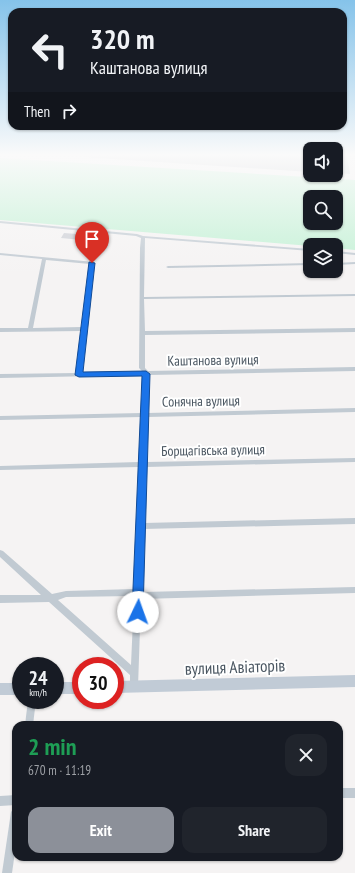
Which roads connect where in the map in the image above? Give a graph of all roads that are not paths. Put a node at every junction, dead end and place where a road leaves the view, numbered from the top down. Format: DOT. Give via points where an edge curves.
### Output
graph roads {
  1 [pos="0,222"];
  2 [pos="143,237"];
  3 [pos="303,249"];
  4 [pos="343,253"];
  5 [pos="0,254"];
  6 [pos="355,254"];
  7 [pos="44,258"];
  8 [pos="355,263"];
  9 [pos="303,264"];
  10 [pos="343,264"];
  11 [pos="168,267"];
  12 [pos="355,295"];
  13 [pos="143,298"];
  14 [pos="84,329"];
  15 [pos="0,330"];
  16 [pos="30,330"];
  17 [pos="355,330"];
  18 [pos="142,333"];
  19 [pos="355,369"];
  20 [pos="146,374"];
  21 [pos="79,375"];
  22 [pos="0,376"];
  23 [pos="355,410"];
  24 [pos="144,414"];
  25 [pos="0,418"];
  26 [pos="355,460"];
  27 [pos="143,464"];
  28 [pos="0,468"];
  29 [pos="355,521"];
  30 [pos="141,526"];
  31 [pos="0,553"];
  32 [pos="355,590"];
  33 [pos="138,594"];
  34 [pos="51,598"];
  35 [pos="0,599"];
  36 [pos="135,674"];
  37 [pos="355,681"];
  38 [pos="124,687"];
  39 [pos="134,687"];
  40 [pos="0,689"];
  41 [pos="12,689"];
  42 [pos="31,709"];
  43 [pos="29,721"];
  44 [pos="343,793"];
  45 [pos="355,793"];
  46 [pos="12,800"];
  47 [pos="0,801"];
  48 [pos="12,839"];
  49 [pos="7,873"];
  1 -- 2 [label="street"];
  2 -- 3 [label="street"];
  2 -- 13 [label="street"];
  4 -- 6 [label="street"];
  5 -- 7 [label="street"];
  7 -- 14 [label="street" via="92,263"];
  7 -- 16 [label="street"];
  8 -- 10 [label="street"];
  9 -- 11 [label="street"];
  12 -- 13 [label="street"];
  13 -- 18 [label="street"];
  14 -- 16 [label="street"];
  14 -- 21 [label="street"];
  15 -- 16 [label="street"];
  17 -- 18 [label="street"];
  18 -- 20 [label="street" via="142,368"];
  19 -- 20 [label="street, Каштанова вулиця"];
  20 -- 21 [label="street, Каштанова вулиця"];
  20 -- 24 [label="street"];
  21 -- 22 [label="street, Каштанова вулиця"];
  23 -- 24 [label="street, Сонячна вулиця"];
  24 -- 25 [label="street, Сонячна вулиця"];
  24 -- 27 [label="street"];
  26 -- 27 [label="street, Борщагівська вулиця"];
  27 -- 28 [label="street, Борщагівська вулиця"];
  27 -- 30 [label="street"];
  29 -- 30 [label="street"];
  30 -- 33 [label="street"];
  31 -- 34 [label="street"];
  32 -- 33 [label="street"];
  33 -- 34 [label="street" via="66,594"];
  33 -- 36 [label="street"];
  34 -- 35 [label="street"];
  34 -- 36 [label="street"];
  36 -- 39 [label="street"];
  37 -- 39 [label="main road, вулиця Авіаторів"];
  38 -- 39 [label="main road, вулиця Авіаторів"];
  40 -- 41 [label="main road"];
  42 -- 43 [label="street"];
  44 -- 45 [label="street"];
  46 -- 47 [label="street"];
  48 -- 49 [label="street"];
}
